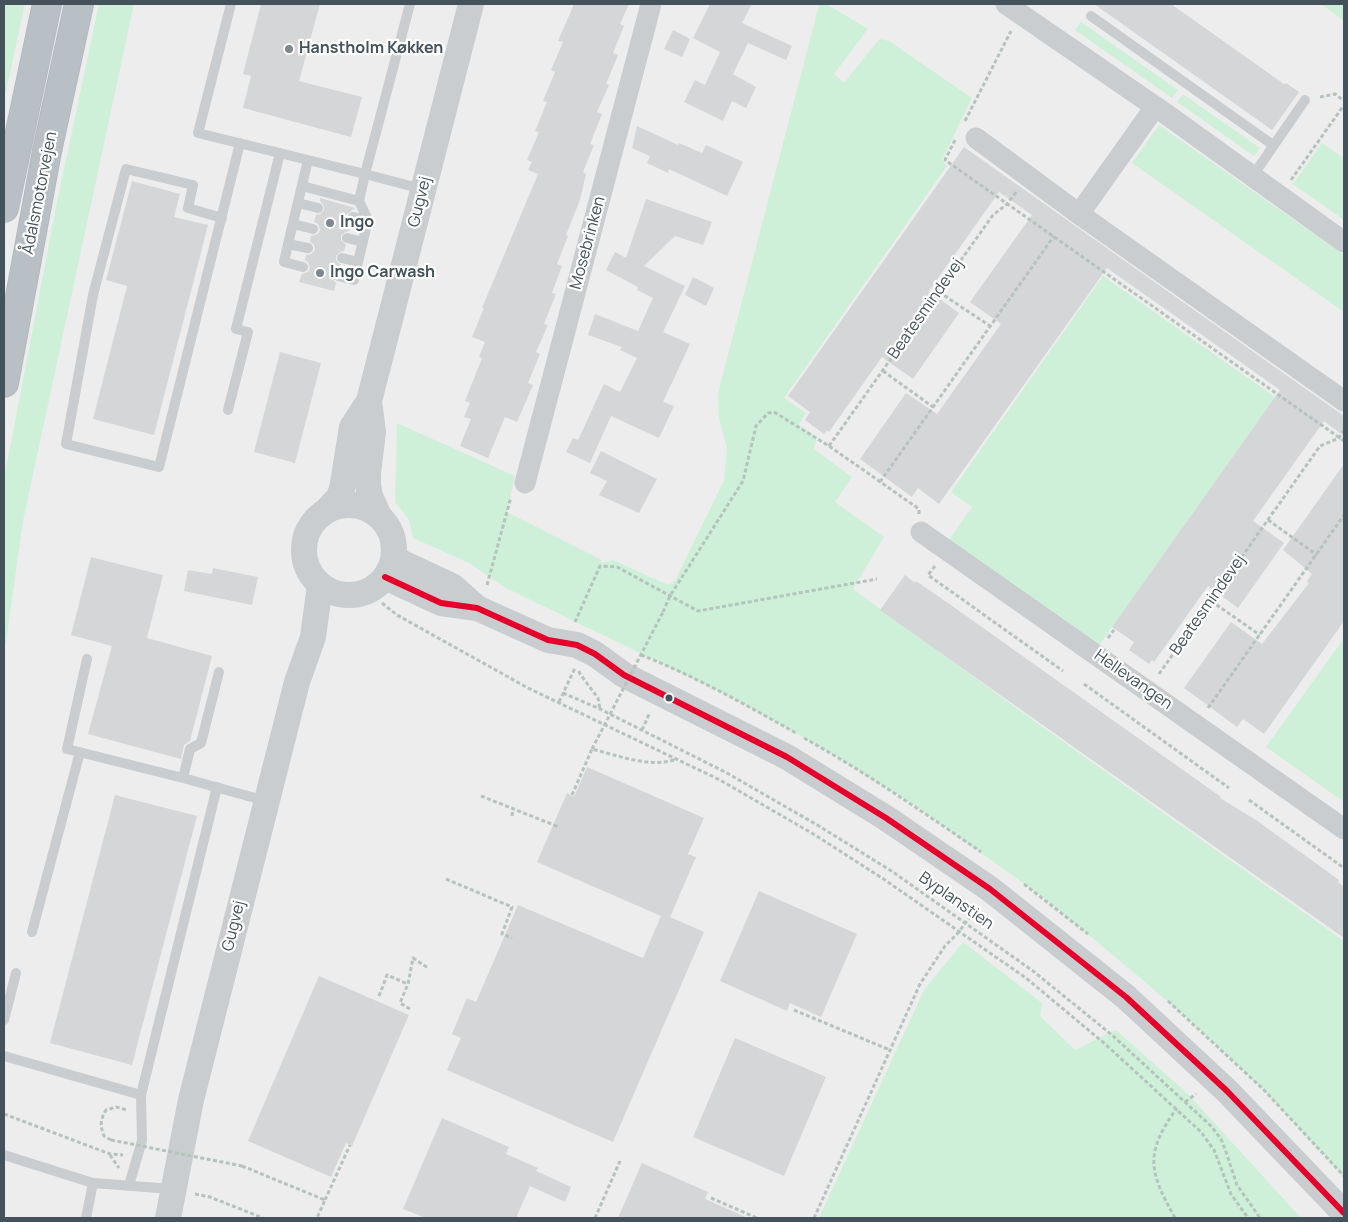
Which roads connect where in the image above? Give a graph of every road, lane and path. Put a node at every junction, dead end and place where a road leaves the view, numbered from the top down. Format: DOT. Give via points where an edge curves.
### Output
graph roads {
  1 [pos="47,4"];
  2 [pos="79,4"];
  3 [pos="231,4"];
  4 [pos="410,4"];
  5 [pos="471,4"];
  6 [pos="651,4"];
  7 [pos="1006,4"];
  8 [pos="1091,16"];
  9 [pos="1335,94"];
  10 [pos="1304,100"];
  11 [pos="1344,101"];
  12 [pos="1344,105"];
  13 [pos="1155,107"];
  14 [pos="976,138"];
  15 [pos="240,143"];
  16 [pos="1273,145"];
  17 [pos="280,153"];
  18 [pos="308,160"];
  19 [pos="366,174"];
  20 [pos="1028,176"];
  21 [pos="1252,177"];
  22 [pos="302,186"];
  23 [pos="423,189"];
  24 [pos="1279,196"];
  25 [pos="359,201"];
  26 [pos="298,203"];
  27 [pos="1007,204"];
  28 [pos="4,208"];
  29 [pos="318,208"];
  30 [pos="1079,214"];
  31 [pos="353,217"];
  32 [pos="222,218"];
  33 [pos="368,220"];
  34 [pos="293,224"];
  35 [pos="313,229"];
  36 [pos="1054,236"];
  37 [pos="347,238"];
  38 [pos="363,242"];
  39 [pos="1344,242"];
  40 [pos="288,244"];
  41 [pos="308,248"];
  42 [pos="342,258"];
  43 [pos="358,262"];
  44 [pos="303,267"];
  45 [pos="338,276"];
  46 [pos="939,292"];
  47 [pos="990,326"];
  48 [pos="882,371"];
  49 [pos="4,383"];
  50 [pos="369,401"];
  51 [pos="1344,401"];
  52 [pos="933,407"];
  53 [pos="228,410"];
  54 [pos="1344,430"];
  55 [pos="1339,438"];
  56 [pos="1344,442"];
  57 [pos="829,446"];
  58 [pos="880,482"];
  59 [pos="525,483"];
  60 [pos="328,509"];
  61 [pos="378,514"];
  62 [pos="1344,516"];
  63 [pos="1268,520"];
  64 [pos="921,532"];
  65 [pos="946,550"];
  66 [pos="1317,555"];
  67 [pos="877,579"];
  68 [pos="374,580"];
  69 [pos="320,585"];
  70 [pos="670,596"];
  71 [pos="482,597"];
  72 [pos="1210,601"];
  73 [pos="572,627"];
  74 [pos="1260,635"];
  75 [pos="313,637"];
  76 [pos="548,640"];
  77 [pos="87,659"];
  78 [pos="579,663"];
  79 [pos="1064,671"];
  80 [pos="220,672"];
  81 [pos="624,675"];
  82 [pos="1158,676"];
  83 [pos="1084,684"];
  84 [pos="563,693"];
  85 [pos="654,704"];
  86 [pos="600,709"];
  87 [pos="1207,711"];
  88 [pos="642,730"];
  89 [pos="592,749"];
  90 [pos="80,752"];
  91 [pos="677,758"];
  92 [pos="183,778"];
  93 [pos="217,787"];
  94 [pos="1230,788"];
  95 [pos="572,795"];
  96 [pos="481,796"];
  97 [pos="1249,800"];
  98 [pos="266,801"];
  99 [pos="513,808"];
  100 [pos="512,816"];
  101 [pos="559,827"];
  102 [pos="1344,829"];
  103 [pos="1344,862"];
  104 [pos="1343,867"];
  105 [pos="446,879"];
  106 [pos="990,889"];
  107 [pos="965,923"];
  108 [pos="32,932"];
  109 [pos="959,932"];
  110 [pos="512,938"];
  111 [pos="428,968"];
  112 [pos="16,974"];
  113 [pos="408,984"];
  114 [pos="379,996"];
  115 [pos="410,1009"];
  116 [pos="794,1010"];
  117 [pos="4,1020"];
  118 [pos="890,1050"];
  119 [pos="4,1056"];
  120 [pos="141,1096"];
  121 [pos="1176,1108"];
  122 [pos="4,1114"];
  123 [pos="133,1116"];
  124 [pos="130,1142"];
  125 [pos="350,1145"];
  126 [pos="4,1155"];
  127 [pos="620,1161"];
  128 [pos="93,1183"];
  129 [pos="130,1185"];
  130 [pos="172,1189"];
  131 [pos="711,1198"];
  132 [pos="325,1200"];
  133 [pos="1344,1213"];
  134 [pos="86,1218"];
  135 [pos="168,1218"];
  136 [pos="263,1218"];
  137 [pos="317,1218"];
  138 [pos="595,1218"];
  139 [pos="757,1218"];
  140 [pos="814,1218"];
  141 [pos="1175,1218"];
  142 [pos="1248,1218"];
  143 [pos="1260,1218"];
  1 -- 28 [label="highway, Ådalsmotorvejen"];
  2 -- 49 [label="highway, Ådalsmotorvejen" via="47,151"];
  3 -- 15 [label="lane" via="198,133"];
  4 -- 19 [label="lane"];
  5 -- 23 [label="street, Gugvej"];
  6 -- 59 [label="street, Mosebrinken"];
  7 -- 13 [label="street"];
  8 -- 16 [label="lane"];
  9 -- 11 [label="path"];
  10 -- 16 [label="lane"];
  12 -- 24 [label="path"];
  13 -- 21 [label="street"];
  13 -- 30 [label="street"];
  14 -- 20 [label="street"];
  15 -- 17 [label="lane"];
  15 -- 32 [label="lane"];
  16 -- 21 [label="lane"];
  17 -- 18 [label="lane"];
  17 -- 53 [label="lane" via="236,329 248,332"];
  18 -- 19 [label="lane"];
  18 -- 22 [label="lane"];
  19 -- 23 [label="lane"];
  19 -- 25 [label="lane"];
  20 -- 27 [label="path, Beatesmindevej"];
  20 -- 30 [label="street"];
  21 -- 24 [label="street"];
  22 -- 25 [label="lane"];
  22 -- 26 [label="lane"];
  23 -- 50 [label="street, Gugvej"];
  24 -- 39 [label="street"];
  25 -- 33 [label="lane"];
  26 -- 29 [label="lane"];
  26 -- 34 [label="lane"];
  27 -- 36 [label="path"];
  27 -- 46 [label="path, Beatesmindevej" via="993,215"];
  30 -- 51 [label="street"];
  31 -- 33 [label="lane"];
  32 -- 32 [label="lane" via="159,467 66,444 93,295 126,168 193,186 188,208"];
  33 -- 38 [label="lane"];
  34 -- 35 [label="lane"];
  34 -- 40 [label="lane"];
  36 -- 47 [label="path"];
  36 -- 55 [label="path"];
  37 -- 38 [label="lane"];
  38 -- 43 [label="lane"];
  40 -- 41 [label="lane"];
  40 -- 44 [label="lane" via="284,262"];
  42 -- 43 [label="lane"];
  43 -- 45 [label="lane" via="354,280"];
  46 -- 47 [label="path"];
  46 -- 48 [label="path, Beatesmindevej"];
  47 -- 52 [label="path"];
  48 -- 52 [label="path"];
  48 -- 57 [label="path, Beatesmindevej"];
  50 -- 60 [label="street, Gugvej" via="352,427 342,489"];
  50 -- 61 [label="street, Gugvej" via="373,432 368,485"];
  52 -- 58 [label="path"];
  54 -- 55 [label="path, Beatesmindevej"];
  55 -- 56 [label="path"];
  55 -- 63 [label="path, Beatesmindevej" via="1320,446"];
  57 -- 58 [label="path"];
  57 -- 70 [label="path" via="774,412 768,413 756,426 742,481"];
  58 -- 64 [label="path" via="919,509"];
  59 -- 71 [label="path" via="515,476"];
  60 -- 61 [label="street" via="352,504"];
  60 -- 69 [label="street" via="310,526 303,551 308,570"];
  61 -- 68 [label="street" via="389,527 394,544"];
  62 -- 66 [label="path"];
  63 -- 66 [label="path"];
  63 -- 72 [label="path, Beatesmindevej"];
  64 -- 65 [label="street, Hellevangen"];
  65 -- 79 [label="path" via="928,575"];
  65 -- 102 [label="street, Hellevangen"];
  66 -- 74 [label="path"];
  67 -- 70 [label="path" via="698,611"];
  68 -- 69 [label="street" via="330,591"];
  68 -- 71 [label="street" via="452,586"];
  68 -- 75 [label="street, Gugvej"];
  68 -- 91 [label="path" via="379,600 397,615 520,683"];
  69 -- 75 [label="street, Gugvej"];
  70 -- 73 [label="path" via="616,567 600,566"];
  70 -- 89 [label="path, bridge"];
  71 -- 76 [label="street"];
  72 -- 74 [label="path"];
  72 -- 82 [label="path, Beatesmindevej"];
  74 -- 87 [label="path"];
  75 -- 98 [label="street, Gugvej" via="297,682"];
  76 -- 78 [label="street" via="569,659"];
  76 -- 81 [label="street" via="577,645"];
  77 -- 90 [label="lane" via="67,749"];
  78 -- 81 [label="street" via="588,668"];
  78 -- 86 [label="path" via="580,674 598,698"];
  80 -- 92 [label="lane" via="201,743 190,749"];
  81 -- 106 [label="street" via="786,757 886,818"];
  83 -- 94 [label="path"];
  84 -- 86 [label="path, Byplanstien"];
  85 -- 88 [label="path"];
  86 -- 88 [label="path, Byplanstien"];
  88 -- 107 [label="path, Byplanstien" via="727,773 819,826 893,872"];
  89 -- 91 [label="path" via="648,762 668,762"];
  89 -- 95 [label="path"];
  90 -- 92 [label="lane"];
  90 -- 108 [label="lane"];
  91 -- 109 [label="path" via="815,835"];
  92 -- 93 [label="lane"];
  93 -- 98 [label="lane"];
  93 -- 120 [label="lane"];
  96 -- 99 [label="path"];
  97 -- 104 [label="path"];
  98 -- 130 [label="street, Gugvej"];
  99 -- 100 [label="path"];
  99 -- 101 [label="path"];
  103 -- 104 [label="path"];
  105 -- 110 [label="path" via="512,907 502,934"];
  106 -- 107 [label="path"];
  106 -- 133 [label="street" via="1126,997 1228,1091"];
  107 -- 109 [label="path"];
  107 -- 143 [label="path, Byplanstien" via="1041,976 1211,1126 1221,1139 1237,1185"];
  109 -- 118 [label="path" via="945,946 920,984"];
  109 -- 121 [label="path" via="1026,978"];
  111 -- 113 [label="path" via="413,958"];
  112 -- 117 [label="lane"];
  113 -- 114 [label="path" via="387,975"];
  113 -- 115 [label="path" via="400,1003"];
  116 -- 118 [label="path"];
  118 -- 140 [label="path"];
  119 -- 120 [label="lane"];
  120 -- 129 [label="lane" via="142,1140"];
  121 -- 141 [label="path" via="1157,1140 1153,1160 1160,1190"];
  121 -- 142 [label="path" via="1208,1141 1231,1194"];
  122 -- 124 [label="path" via="110,1154 123,1155"];
  123 -- 132 [label="path, bridge" via="116,1107 106,1110 100,1126 104,1136 242,1166"];
  125 -- 132 [label="path"];
  126 -- 128 [label="lane"];
  127 -- 138 [label="path"];
  128 -- 129 [label="lane"];
  128 -- 134 [label="lane"];
  129 -- 130 [label="lane"];
  130 -- 135 [label="street, Gugvej"];
  130 -- 136 [label="path" via="210,1197"];
  131 -- 139 [label="path"];
  132 -- 137 [label="path"];
}
